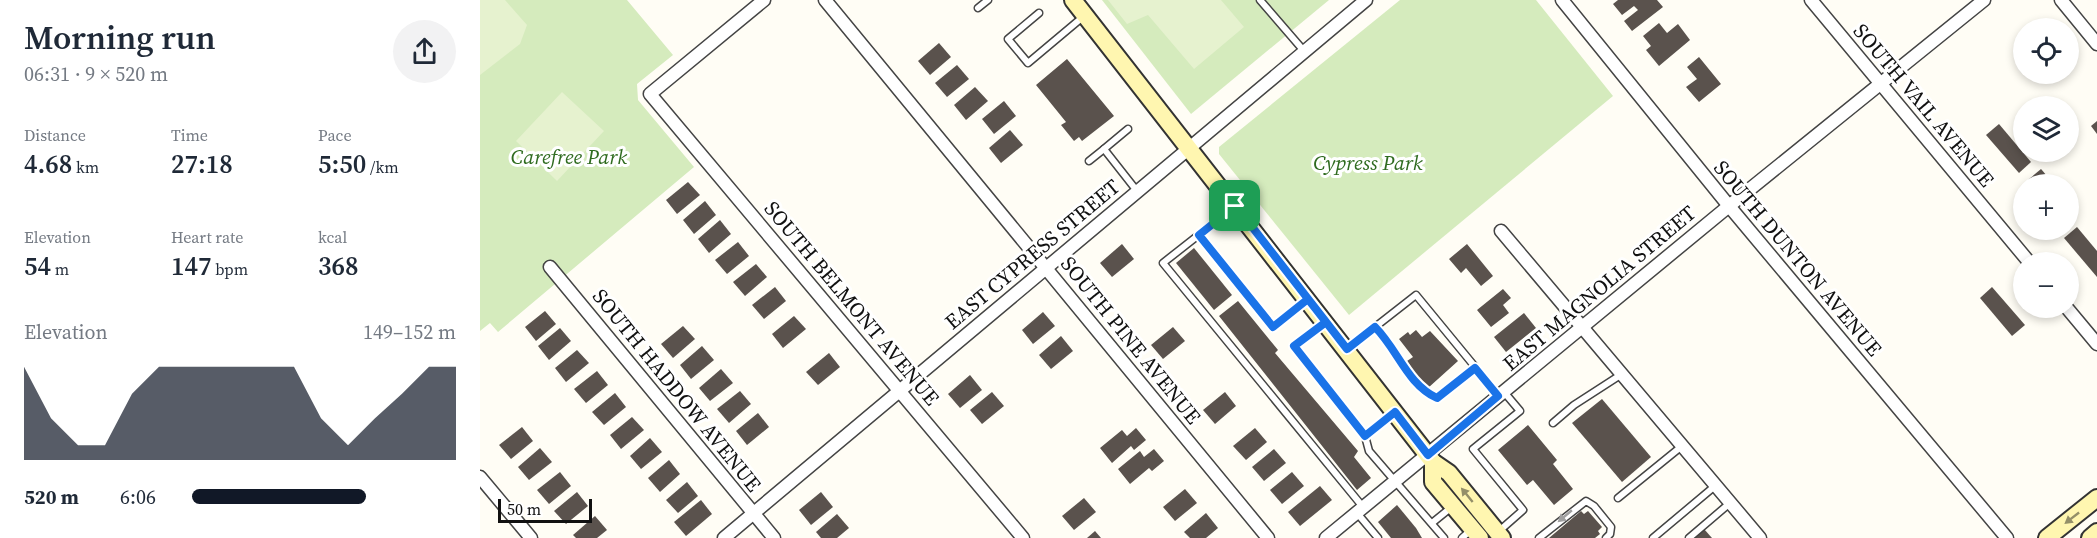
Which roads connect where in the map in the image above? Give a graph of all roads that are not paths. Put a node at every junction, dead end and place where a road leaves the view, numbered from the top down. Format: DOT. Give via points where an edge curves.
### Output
graph roads {
  1 [pos="764,0"];
  2 [pos="825,0"];
  3 [pos="988,0"];
  4 [pos="1073,0"];
  5 [pos="1260,0"];
  6 [pos="1366,0"];
  7 [pos="1562,0"];
  8 [pos="1811,0"];
  9 [pos="1984,0"];
  10 [pos="2061,0"];
  11 [pos="978,8"];
  12 [pos="1039,14"];
  13 [pos="1085,16"];
  14 [pos="2097,44"];
  15 [pos="1304,51"];
  16 [pos="1880,84"];
  17 [pos="1128,129"];
  18 [pos="1190,147"];
  19 [pos="1104,149"];
  20 [pos="1089,161"];
  21 [pos="1137,191"];
  22 [pos="1235,206"];
  23 [pos="1729,206"];
  24 [pos="1501,231"];
  25 [pos="1199,235"];
  26 [pos="2021,252"];
  27 [pos="550,267"];
  28 [pos="1046,267"];
  29 [pos="1308,299"];
  30 [pos="2075,318"];
  31 [pos="1326,322"];
  32 [pos="1375,327"];
  33 [pos="1582,327"];
  34 [pos="2097,344"];
  35 [pos="1347,349"];
  36 [pos="1475,368"];
  37 [pos="1622,374"];
  38 [pos="901,389"];
  39 [pos="1502,394"];
  40 [pos="1395,412"];
  41 [pos="1553,423"];
  42 [pos="1365,436"];
  43 [pos="1682,446"];
  44 [pos="1430,459"];
  45 [pos="480,477"];
  46 [pos="1395,482"];
  47 [pos="1715,486"];
  48 [pos="1618,498"];
  49 [pos="2097,498"];
  50 [pos="1730,503"];
  51 [pos="1453,506"];
  52 [pos="1360,510"];
  53 [pos="753,513"];
  54 [pos="1432,523"];
  55 [pos="2097,532"];
  56 [pos="1471,535"];
  57 [pos="1499,535"];
  58 [pos="531,538"];
  59 [pos="724,538"];
  60 [pos="774,538"];
  61 [pos="1023,538"];
  62 [pos="1268,538"];
  63 [pos="1326,538"];
  64 [pos="1378,538"];
  65 [pos="1444,538"];
  66 [pos="1539,538"];
  67 [pos="1606,538"];
  68 [pos="1653,538"];
  69 [pos="1689,538"];
  70 [pos="1760,538"];
  71 [pos="2007,538"];
  72 [pos="2047,538"];
  73 [pos="2090,538"];
  1 -- 38 [label="street, SOUTH BELMONT AVENUE" via="650,94"];
  2 -- 28 [label="street, SOUTH PINE AVENUE"];
  3 -- 11 [label="lane"];
  4 -- 13 [label="main road"];
  5 -- 15 [label="lane"];
  6 -- 15 [label="street, EAST CYPRESS STREET"];
  7 -- 23 [label="street, SOUTH DUNTON AVENUE"];
  8 -- 16 [label="street, SOUTH VAIL AVENUE"];
  9 -- 16 [label="street, EAST MAGNOLIA STREET"];
  10 -- 14 [label="street"];
  12 -- 13 [label="lane" via="1008,39 1028,63"];
  13 -- 18 [label="main road"];
  15 -- 18 [label="street, EAST CYPRESS STREET"];
  16 -- 23 [label="street, EAST MAGNOLIA STREET"];
  16 -- 26 [label="street, SOUTH VAIL AVENUE"];
  17 -- 19 [label="lane"];
  18 -- 21 [label="street, EAST CYPRESS STREET"];
  18 -- 22 [label="main road"];
  19 -- 20 [label="lane"];
  19 -- 21 [label="lane"];
  21 -- 28 [label="street, EAST CYPRESS STREET"];
  22 -- 25 [label="lane"];
  22 -- 29 [label="main road"];
  23 -- 33 [label="street, EAST MAGNOLIA STREET"];
  23 -- 71 [label="street, SOUTH DUNTON AVENUE"];
  24 -- 33 [label="street"];
  25 -- 29 [label="lane" via="1273,327"];
  25 -- 52 [label="lane" via="1164,263"];
  27 -- 53 [label="street, SOUTH HADDOW AVENUE"];
  28 -- 38 [label="street, EAST CYPRESS STREET"];
  28 -- 62 [label="street, SOUTH PINE AVENUE"];
  29 -- 31 [label="main road"];
  30 -- 34 [label="street"];
  31 -- 35 [label="main road"];
  31 -- 42 [label="lane" via="1294,346"];
  32 -- 35 [label="lane"];
  32 -- 36 [label="lane" via="1423,391 1437,398"];
  32 -- 36 [label="lane" via="1416,295"];
  33 -- 37 [label="street"];
  33 -- 39 [label="street, EAST MAGNOLIA STREET"];
  35 -- 40 [label="main road"];
  36 -- 39 [label="lane"];
  37 -- 41 [label="lane"];
  37 -- 43 [label="street"];
  38 -- 53 [label="street, EAST CYPRESS STREET"];
  38 -- 61 [label="street, SOUTH BELMONT AVENUE"];
  39 -- 44 [label="street, EAST MAGNOLIA STREET"];
  39 -- 57 [label="lane" via="1520,411 1473,449 1523,510"];
  40 -- 42 [label="lane"];
  40 -- 44 [label="main road"];
  42 -- 46 [label="lane" via="1369,450"];
  43 -- 47 [label="street"];
  43 -- 48 [label="lane"];
  44 -- 46 [label="street, EAST MAGNOLIA STREET"];
  44 -- 51 [label="main road" via="1433,482"];
  57 -- 44 [label="main road, one-way" via="1449,473"];
  45 -- 58 [label="street"];
  46 -- 52 [label="street, EAST MAGNOLIA STREET"];
  46 -- 54 [label="lane"];
  47 -- 50 [label="street"];
  47 -- 68 [label="lane"];
  49 -- 72 [label="main road, one-way"];
  50 -- 69 [label="lane"];
  50 -- 70 [label="street"];
  51 -- 54 [label="lane"];
  51 -- 56 [label="main road"];
  52 -- 63 [label="street, EAST MAGNOLIA STREET"];
  52 -- 64 [label="lane"];
  53 -- 59 [label="street, EAST CYPRESS STREET"];
  53 -- 60 [label="street, SOUTH HADDOW AVENUE"];
  54 -- 65 [label="lane"];
  55 -- 73 [label="main road"];
  67 -- 66 [label="lane, one-way" via="1611,527 1586,501"];
}
